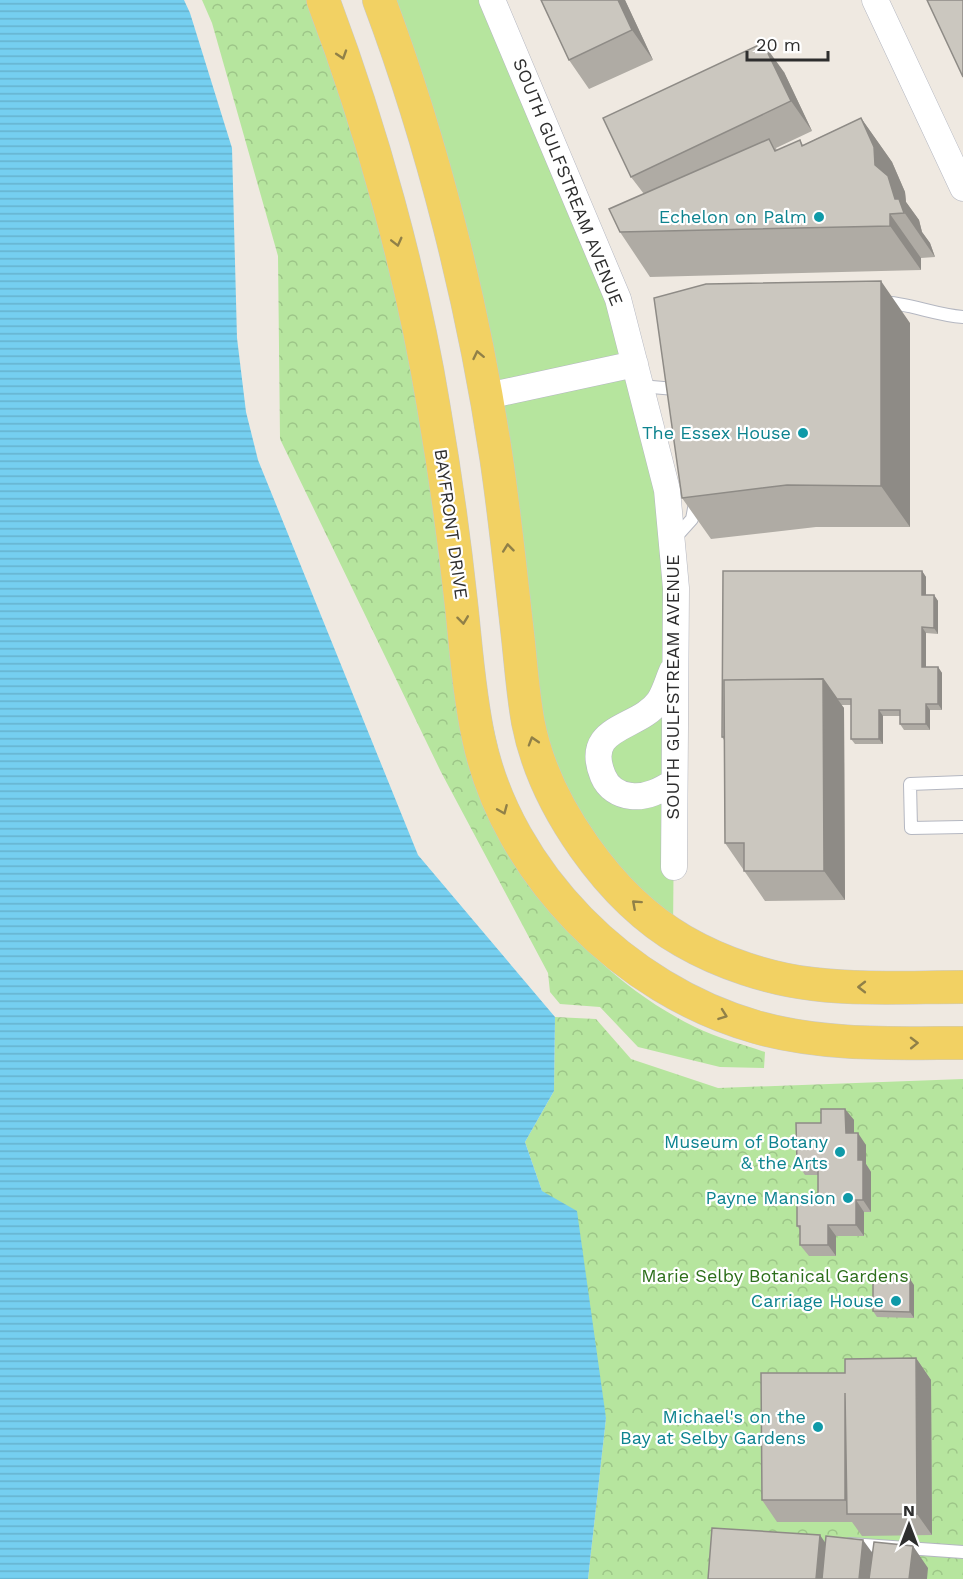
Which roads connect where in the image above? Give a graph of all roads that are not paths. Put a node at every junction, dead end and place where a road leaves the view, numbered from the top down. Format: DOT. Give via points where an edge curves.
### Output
graph roads {
  1 [pos="323,0"];
  2 [pos="380,0"];
  3 [pos="492,0"];
  4 [pos="883,2"];
  5 [pos="962,184"];
  6 [pos="865,302"];
  7 [pos="963,317"];
  8 [pos="637,375"];
  9 [pos="487,396"];
  10 [pos="682,408"];
  11 [pos="696,479"];
  12 [pos="673,540"];
  13 [pos="675,664"];
  14 [pos="674,782"];
  15 [pos="963,782"];
  16 [pos="963,827"];
  17 [pos="674,867"];
  18 [pos="963,987"];
  19 [pos="963,1043"];
  20 [pos="836,1543"];
  21 [pos="963,1552"];
  1 -- 19 [label="main road, BAYFRONT DRIVE, one-way" via="375,156 405,274 434,404 479,741 513,833 561,898 596,934 632,966 670,991 744,1023 800,1036"];
  9 -- 2 [label="main road, one-way" via="460,271"];
  3 -- 8 [label="street, SOUTH GULFSTREAM AVENUE" via="601,254 618,299"];
  4 -- 5 [label="street"];
  6 -- 7 [label="lane" via="901,303"];
  8 -- 9 [label="street"];
  8 -- 10 [label="lane" via="674,384"];
  8 -- 12 [label="street, SOUTH GULFSTREAM AVENUE" via="667,490"];
  18 -- 9 [label="main road, one-way" via="810,984 725,962 681,940 628,897 597,864 554,796 528,724"];
  11 -- 12 [label="lane" via="692,519"];
  12 -- 13 [label="street, SOUTH GULFSTREAM AVENUE"];
  13 -- 14 [label="street, SOUTH GULFSTREAM AVENUE"];
  13 -- 14 [label="street" via="659,701 607,736 598,759 606,782 626,796 646,796"];
  14 -- 17 [label="street, SOUTH GULFSTREAM AVENUE"];
  15 -- 16 [label="lane" via="910,784 911,828"];
  20 -- 21 [label="lane"];
}
